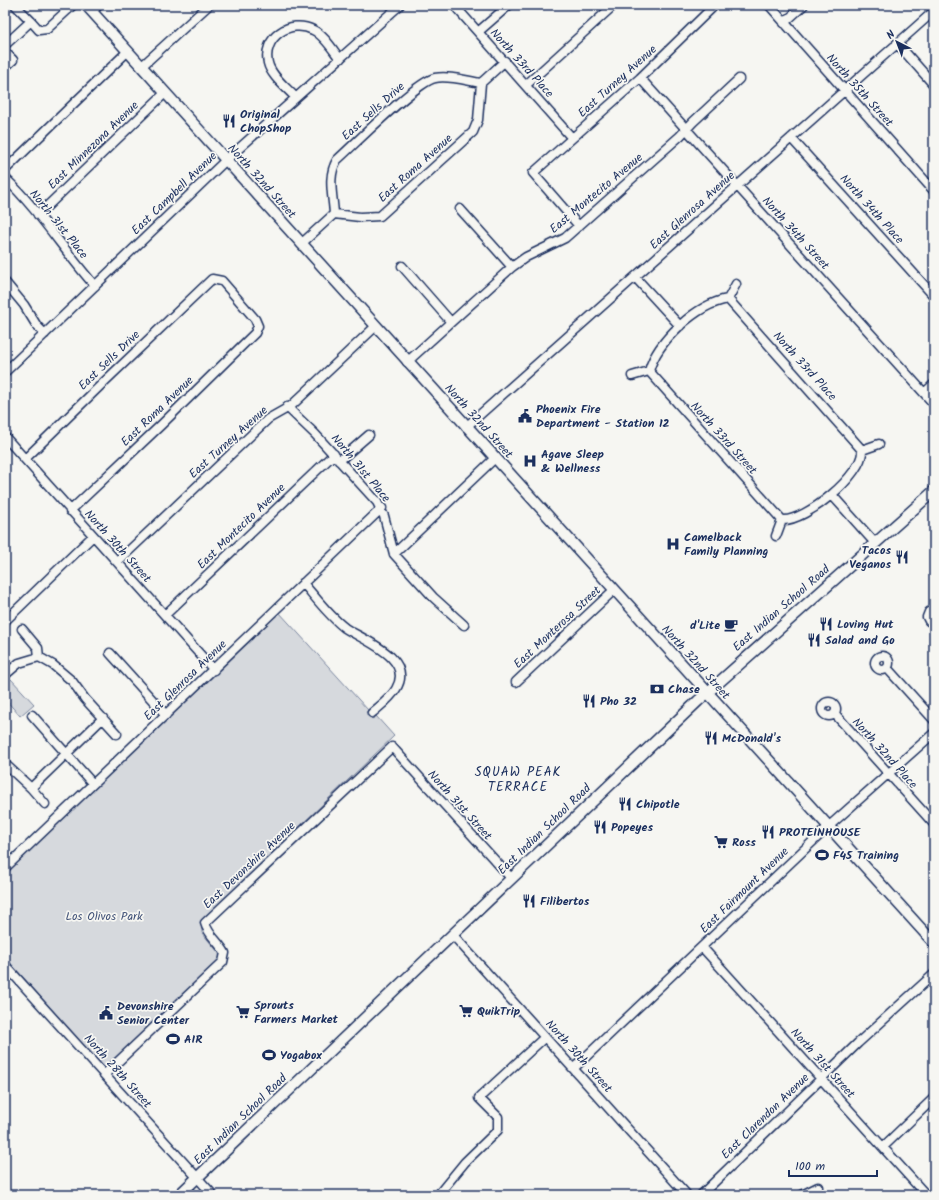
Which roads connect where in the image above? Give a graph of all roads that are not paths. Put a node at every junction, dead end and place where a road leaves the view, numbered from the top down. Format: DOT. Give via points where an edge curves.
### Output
graph roads {
  1 [pos="15,5"];
  2 [pos="72,5"];
  3 [pos="209,5"];
  4 [pos="400,5"];
  5 [pos="454,5"];
  6 [pos="509,5"];
  7 [pos="614,5"];
  8 [pos="715,5"];
  9 [pos="769,5"];
  10 [pos="804,5"];
  11 [pos="92,7"];
  12 [pos="934,10"];
  13 [pos="31,21"];
  14 [pos="784,23"];
  15 [pos="478,32"];
  16 [pos="897,44"];
  17 [pos="5,45"];
  18 [pos="128,51"];
  19 [pos="5,52"];
  20 [pos="340,59"];
  21 [pos="505,61"];
  22 [pos="142,66"];
  23 [pos="5,67"];
  24 [pos="640,78"];
  25 [pos="739,79"];
  26 [pos="481,83"];
  27 [pos="526,85"];
  28 [pos="934,85"];
  29 [pos="844,91"];
  30 [pos="165,93"];
  31 [pos="295,97"];
  32 [pos="686,130"];
  33 [pos="572,138"];
  34 [pos="791,138"];
  35 [pos="226,160"];
  36 [pos="5,170"];
  37 [pos="5,178"];
  38 [pos="737,186"];
  39 [pos="934,191"];
  40 [pos="460,209"];
  41 [pos="334,214"];
  42 [pos="38,215"];
  43 [pos="579,226"];
  44 [pos="301,244"];
  45 [pos="402,266"];
  46 [pos="512,267"];
  47 [pos="635,277"];
  48 [pos="212,280"];
  49 [pos="5,282"];
  50 [pos="736,284"];
  51 [pos="95,286"];
  52 [pos="934,296"];
  53 [pos="728,299"];
  54 [pos="452,322"];
  55 [pos="376,326"];
  56 [pos="680,326"];
  57 [pos="45,334"];
  58 [pos="407,362"];
  59 [pos="649,371"];
  60 [pos="5,372"];
  61 [pos="632,376"];
  62 [pos="934,384"];
  63 [pos="924,393"];
  64 [pos="934,404"];
  65 [pos="287,407"];
  66 [pos="466,427"];
  67 [pos="369,435"];
  68 [pos="5,437"];
  69 [pos="879,444"];
  70 [pos="862,450"];
  71 [pos="337,458"];
  72 [pos="495,458"];
  73 [pos="25,459"];
  74 [pos="934,491"];
  75 [pos="832,495"];
  76 [pos="382,508"];
  77 [pos="70,511"];
  78 [pos="782,520"];
  79 [pos="93,536"];
  80 [pos="776,536"];
  81 [pos="875,543"];
  82 [pos="394,554"];
  83 [pos="117,562"];
  84 [pos="303,583"];
  85 [pos="614,590"];
  86 [pos="934,609"];
  87 [pos="165,615"];
  88 [pos="5,621"];
  89 [pos="934,624"];
  90 [pos="464,625"];
  91 [pos="22,629"];
  92 [pos="110,653"];
  93 [pos="39,657"];
  94 [pos="887,668"];
  95 [pos="214,670"];
  96 [pos="5,675"];
  97 [pos="516,682"];
  98 [pos="706,693"];
  99 [pos="372,713"];
  100 [pos="835,714"];
  101 [pos="32,715"];
  102 [pos="166,715"];
  103 [pos="102,718"];
  104 [pos="934,720"];
  105 [pos="934,733"];
  106 [pos="117,734"];
  107 [pos="392,747"];
  108 [pos="66,754"];
  109 [pos="5,764"];
  110 [pos="888,774"];
  111 [pos="93,784"];
  112 [pos="31,788"];
  113 [pos="45,804"];
  114 [pos="934,824"];
  115 [pos="828,827"];
  116 [pos="5,868"];
  117 [pos="511,878"];
  118 [pos="452,934"];
  119 [pos="934,943"];
  120 [pos="702,947"];
  121 [pos="5,965"];
  122 [pos="934,974"];
  123 [pos="545,1037"];
  124 [pos="574,1068"];
  125 [pos="105,1074"];
  126 [pos="821,1079"];
  127 [pos="934,1098"];
  128 [pos="883,1147"];
  129 [pos="198,1178"];
  130 [pos="818,1187"];
  131 [pos="179,1195"];
  132 [pos="213,1195"];
  133 [pos="438,1195"];
  134 [pos="687,1195"];
  135 [pos="702,1195"];
  136 [pos="802,1195"];
  137 [pos="926,1195"];
  1 -- 13 [label="street"];
  2 -- 13 [label="street" via="47,29 39,30"];
  3 -- 22 [label="street"];
  4 -- 20 [label="street, East Campbell Avenue"];
  5 -- 15 [label="street, North 33rd Place"];
  6 -- 15 [label="street"];
  7 -- 27 [label="street"];
  8 -- 24 [label="street, East Turney Avenue"];
  9 -- 14 [label="street, North 35th Street"];
  10 -- 14 [label="street"];
  11 -- 18 [label="main road, North 32nd Street"];
  12 -- 16 [label="street, East Glenrosa Avenue"];
  13 -- 17 [label="street"];
  14 -- 29 [label="street, North 35th Street"];
  15 -- 21 [label="street, North 33rd Place"];
  16 -- 28 [label="street"];
  16 -- 29 [label="street, East Glenrosa Avenue"];
  18 -- 22 [label="main road, North 32nd Street"];
  18 -- 36 [label="street"];
  19 -- 23 [label="street" via="12,60"];
  20 -- 31 [label="street, East Campbell Avenue"];
  20 -- 31 [label="street" via="315,31 302,25 289,26 276,35 268,52 268,65"];
  21 -- 26 [label="street"];
  21 -- 27 [label="street, North 33rd Place"];
  22 -- 30 [label="main road, North 32nd Street"];
  24 -- 32 [label="street, North 34th Street"];
  24 -- 33 [label="street, East Turney Avenue"];
  25 -- 32 [label="street, East Montecito Avenue"];
  26 -- 41 [label="street, East Roma Avenue" via="478,120 472,132 406,193 380,216"];
  26 -- 41 [label="street, East Sells Drive" via="446,77 435,78 422,84 401,102 337,160 332,168"];
  27 -- 33 [label="street, North 33rd Place"];
  29 -- 34 [label="street, East Glenrosa Avenue"];
  29 -- 39 [label="street, North 35th Street"];
  30 -- 35 [label="main road, North 32nd Street"];
  30 -- 42 [label="street, East Minnezona Avenue"];
  31 -- 35 [label="street, East Campbell Avenue"];
  32 -- 38 [label="street, North 34th Street"];
  32 -- 43 [label="street, East Montecito Avenue"];
  33 -- 43 [label="street, East Turney Avenue" via="532,173"];
  34 -- 38 [label="street, East Glenrosa Avenue"];
  34 -- 52 [label="street, North 34th Place"];
  35 -- 44 [label="main road, North 32nd Street"];
  35 -- 51 [label="street, East Campbell Avenue"];
  37 -- 42 [label="street, North 31st Place"];
  38 -- 47 [label="street, East Glenrosa Avenue"];
  38 -- 63 [label="street, North 34th Street"];
  40 -- 46 [label="street"];
  41 -- 44 [label="street"];
  42 -- 51 [label="street, North 31st Place"];
  43 -- 46 [label="street, East Montecito Avenue" via="566,238 526,257"];
  44 -- 55 [label="main road, North 32nd Street"];
  45 -- 54 [label="street"];
  46 -- 54 [label="street, East Montecito Avenue"];
  47 -- 56 [label="street"];
  47 -- 66 [label="street, East Glenrosa Avenue"];
  48 -- 73 [label="street, East Sells Drive"];
  48 -- 77 [label="street, East Roma Avenue" via="222,281 255,319 258,326 255,333"];
  49 -- 57 [label="street"];
  50 -- 53 [label="street"];
  51 -- 57 [label="street, East Campbell Avenue"];
  53 -- 56 [label="street" via="719,300 702,309"];
  53 -- 70 [label="street, North 33rd Place"];
  54 -- 58 [label="street, East Montecito Avenue"];
  55 -- 58 [label="main road, North 32nd Street"];
  55 -- 65 [label="street, East Turney Avenue"];
  56 -- 59 [label="street" via="651,362"];
  57 -- 60 [label="street, East Campbell Avenue"];
  58 -- 66 [label="main road, North 32nd Street"];
  59 -- 61 [label="street"];
  59 -- 78 [label="street, North 33rd Street"];
  62 -- 63 [label="street"];
  63 -- 64 [label="street, North 34th Street"];
  65 -- 71 [label="street, North 31st Place"];
  65 -- 83 [label="street, East Turney Avenue" via="268,419"];
  66 -- 72 [label="main road, North 32nd Street"];
  67 -- 71 [label="street, East Montecito Avenue"];
  68 -- 73 [label="street, North 30th Street"];
  69 -- 70 [label="street"];
  70 -- 75 [label="street" via="863,454 854,469"];
  71 -- 76 [label="street, North 31st Place"];
  71 -- 87 [label="street, East Montecito Avenue"];
  72 -- 82 [label="street"];
  72 -- 85 [label="main road, North 32nd Street"];
  73 -- 77 [label="street, North 30th Street"];
  74 -- 81 [label="main road, East Indian School Road"];
  75 -- 78 [label="street" via="798,517"];
  75 -- 81 [label="street"];
  76 -- 82 [label="street, North 31st Place"];
  76 -- 84 [label="street, East Glenrosa Avenue"];
  77 -- 79 [label="street, North 30th Street"];
  78 -- 80 [label="street"];
  79 -- 83 [label="street, North 30th Street"];
  79 -- 88 [label="street"];
  81 -- 98 [label="main road, East Indian School Road"];
  82 -- 90 [label="street, North 31st Place" via="433,597"];
  83 -- 87 [label="street, North 30th Street"];
  84 -- 95 [label="street, East Glenrosa Avenue"];
  84 -- 99 [label="street" via="340,624 377,645 396,664 399,677 395,690"];
  85 -- 97 [label="street, East Monterosa Street"];
  85 -- 98 [label="main road, North 32nd Street"];
  86 -- 89 [label="street" via="927,617"];
  87 -- 95 [label="street, North 30th Street"];
  91 -- 93 [label="street" via="38,648"];
  92 -- 102 [label="street"];
  93 -- 96 [label="street" via="19,662"];
  93 -- 103 [label="street" via="72,681"];
  94 -- 104 [label="street"];
  95 -- 102 [label="street, East Glenrosa Avenue"];
  98 -- 115 [label="main road, North 32nd Street"];
  98 -- 117 [label="main road, East Indian School Road"];
  100 -- 110 [label="street, North 32nd Place"];
  101 -- 108 [label="street"];
  102 -- 111 [label="street, East Glenrosa Avenue"];
  103 -- 106 [label="street"];
  103 -- 108 [label="street"];
  105 -- 110 [label="street, East Fairmount Avenue"];
  107 -- 117 [label="street, North 31st Street"];
  107 -- 125 [label="street, East Devonshire Avenue" via="205,923 207,931 225,953 223,962"];
  108 -- 111 [label="street"];
  108 -- 112 [label="street"];
  109 -- 112 [label="street"];
  110 -- 114 [label="street, North 32nd Place"];
  110 -- 115 [label="street, East Fairmount Avenue"];
  111 -- 116 [label="street, East Glenrosa Avenue"];
  112 -- 113 [label="street"];
  115 -- 119 [label="main road, North 32nd Street"];
  115 -- 120 [label="street, East Fairmount Avenue"];
  117 -- 118 [label="main road, East Indian School Road"];
  118 -- 123 [label="street, North 30th Street"];
  118 -- 129 [label="main road, East Indian School Road"];
  120 -- 124 [label="street, East Fairmount Avenue"];
  120 -- 126 [label="street, North 31st Street"];
  121 -- 125 [label="street, North 28th Street"];
  122 -- 126 [label="street, East Clarendon Avenue"];
  123 -- 124 [label="street, North 30th Street"];
  123 -- 133 [label="street" via="479,1098 498,1117 498,1130 465,1162"];
  124 -- 134 [label="street, North 30th Street"];
  125 -- 129 [label="street, North 28th Street"];
  126 -- 128 [label="street, North 31st Street"];
  126 -- 135 [label="street, East Clarendon Avenue"];
  127 -- 128 [label="street"];
  128 -- 137 [label="street, North 31st Street"];
  129 -- 131 [label="main road, East Indian School Road"];
  129 -- 132 [label="street, North 28th Street"];
  130 -- 136 [label="street"];
}
